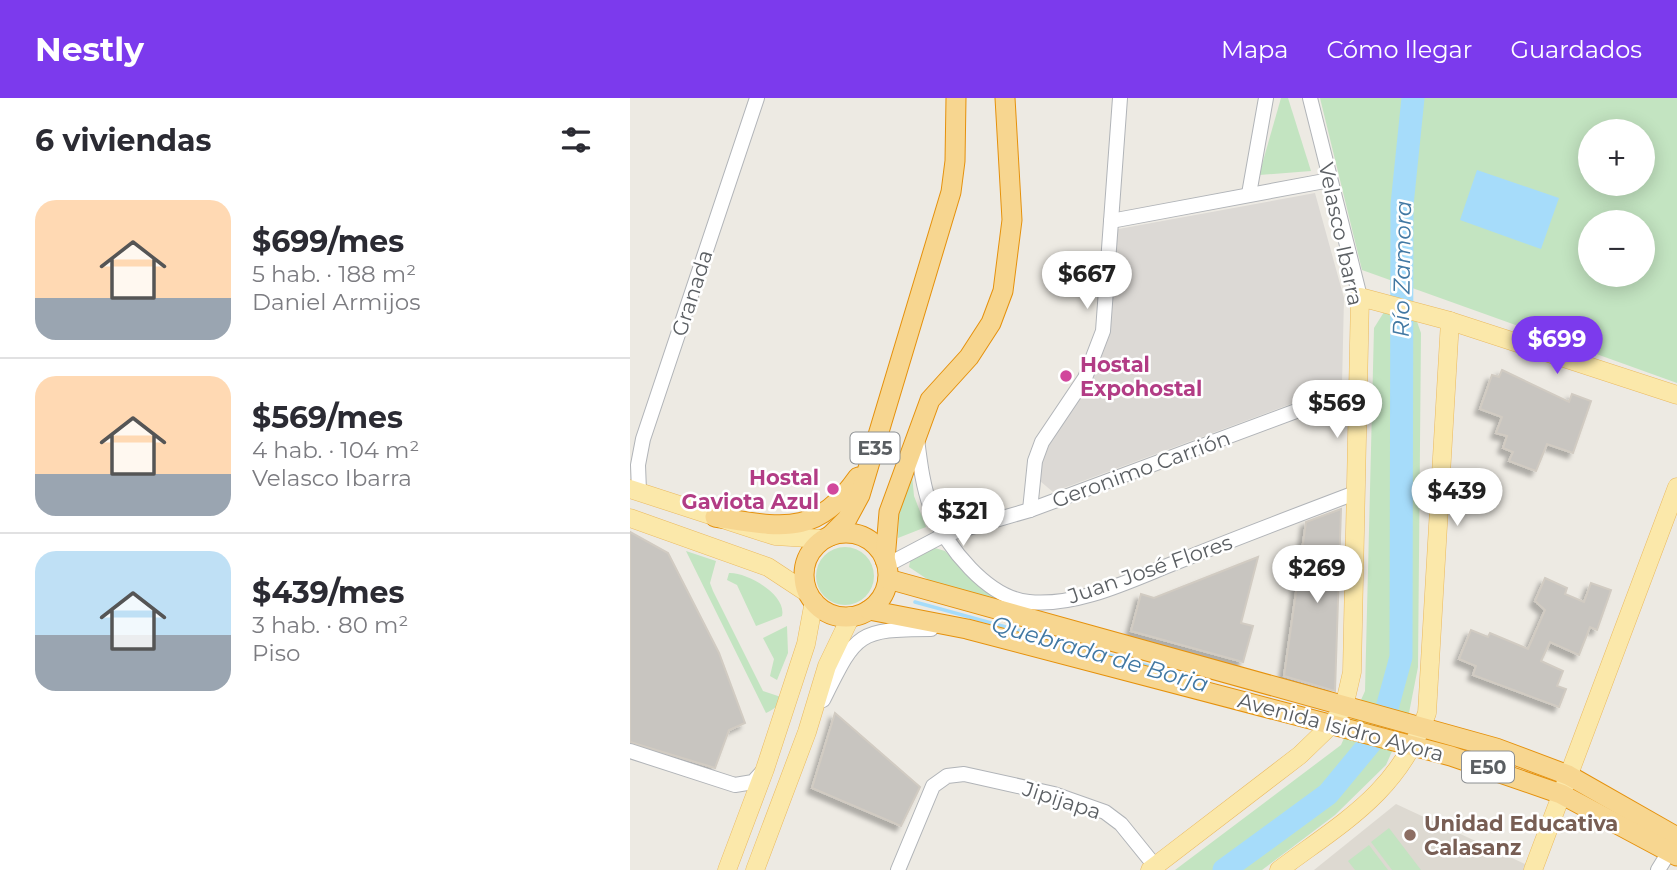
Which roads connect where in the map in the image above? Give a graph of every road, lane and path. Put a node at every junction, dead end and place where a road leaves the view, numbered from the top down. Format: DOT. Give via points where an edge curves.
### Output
graph roads {
  1 [pos="757,98"];
  2 [pos="956,98"];
  3 [pos="1005,98"];
  4 [pos="1120,98"];
  5 [pos="1266,98"];
  6 [pos="1310,98"];
  7 [pos="1330,180"];
  8 [pos="1249,194"];
  9 [pos="1111,221"];
  10 [pos="1360,297"];
  11 [pos="1450,321"];
  12 [pos="1357,388"];
  13 [pos="1677,395"];
  14 [pos="916,434"];
  15 [pos="636,441"];
  16 [pos="873,456"];
  17 [pos="633,487"];
  18 [pos="1677,487"];
  19 [pos="1355,493"];
  20 [pos="1030,510"];
  21 [pos="715,517"];
  22 [pos="630,518"];
  23 [pos="944,535"];
  24 [pos="827,538"];
  25 [pos="886,568"];
  26 [pos="811,597"];
  27 [pos="860,613"];
  28 [pos="967,629"];
  29 [pos="1142,650"];
  30 [pos="1137,674"];
  31 [pos="1348,708"];
  32 [pos="1420,726"];
  33 [pos="1338,727"];
  34 [pos="807,732"];
  35 [pos="1410,745"];
  36 [pos="630,751"];
  37 [pos="765,769"];
  38 [pos="1565,784"];
  39 [pos="1675,846"];
  40 [pos="1153,868"];
  41 [pos="727,870"];
  42 [pos="755,870"];
  43 [pos="898,870"];
  44 [pos="1279,870"];
  45 [pos="1533,870"];
  46 [pos="1658,870"];
  1 -- 15 [label="street, Granada"];
  2 -- 16 [label="highway, E35" via="951,192"];
  3 -- 14 [label="highway, E35" via="1012,220 1003,291 991,323 969,357 930,400"];
  4 -- 9 [label="street"];
  5 -- 8 [label="street"];
  6 -- 7 [label="street, Velasco Ibarra"];
  7 -- 8 [label="street"];
  7 -- 10 [label="street, Velasco Ibarra"];
  8 -- 9 [label="street"];
  9 -- 20 [label="street" via="1103,331 1085,378 1042,442 1035,461"];
  10 -- 11 [label="main road"];
  10 -- 12 [label="main road, Velasco Ibarra"];
  11 -- 13 [label="main road"];
  11 -- 32 [label="main road" via="1430,697"];
  12 -- 19 [label="main road, Velasco Ibarra"];
  12 -- 20 [label="street, Geronimo Carrión"];
  14 -- 23 [label="street, Juan José Flores" via="923,485"];
  14 -- 25 [label="highway, E35" via="889,512"];
  15 -- 17 [label="street, Granada" via="638,465"];
  16 -- 21 [label="highway" via="842,499 811,520 789,525"];
  16 -- 24 [label="highway, E35" via="854,507"];
  17 -- 21 [label="main road"];
  18 -- 38 [label="main road"];
  19 -- 23 [label="street, Juan José Flores" via="1104,590 1057,601 1028,602 1006,595 985,582"];
  19 -- 31 [label="main road, Velasco Ibarra"];
  20 -- 23 [label="street, Geronimo Carrión"];
  21 -- 24 [label="main road" via="775,536"];
  22 -- 26 [label="main road" via="768,567"];
  23 -- 25 [label="street, Geronimo Carrión"];
  24 -- 25 [label="highway" via="859,535 872,542"];
  24 -- 26 [label="highway, E35" via="806,563 805,582"];
  25 -- 27 [label="highway, E35" via="880,600"];
  25 -- 29 [label="highway, Avenida Isidro Ayora / E50"];
  26 -- 27 [label="highway" via="834,614"];
  26 -- 37 [label="main road" via="806,644"];
  27 -- 28 [label="highway, Avenida Isidro Ayora / E50"];
  27 -- 34 [label="main road" via="827,666"];
  28 -- 30 [label="highway, Avenida Isidro Ayora / E50"];
  28 -- 34 [label="street" via="886,629 856,643"];
  29 -- 30 [label="street"];
  29 -- 31 [label="highway, Avenida Isidro Ayora / E50"];
  30 -- 33 [label="highway, Avenida Isidro Ayora / E50"];
  31 -- 32 [label="highway, Avenida Isidro Ayora / E50"];
  31 -- 33 [label="main road"];
  32 -- 35 [label="main road"];
  32 -- 38 [label="highway, Avenida Isidro Ayora / E50" via="1496,748"];
  33 -- 35 [label="highway, Avenida Isidro Ayora / E50"];
  33 -- 40 [label="main road"];
  34 -- 42 [label="main road"];
  35 -- 38 [label="highway, Avenida Isidro Ayora / E50"];
  35 -- 44 [label="main road" via="1388,785"];
  36 -- 37 [label="street" via="735,785 753,782"];
  37 -- 41 [label="main road"];
  38 -- 39 [label="highway, Avenida Isidro Ayora / E50"];
  38 -- 45 [label="main road"];
  39 -- 46 [label="street"];
  40 -- 43 [label="street, Jipijapa" via="1121,824 1087,804 964,774 947,776 933,786"];
}
